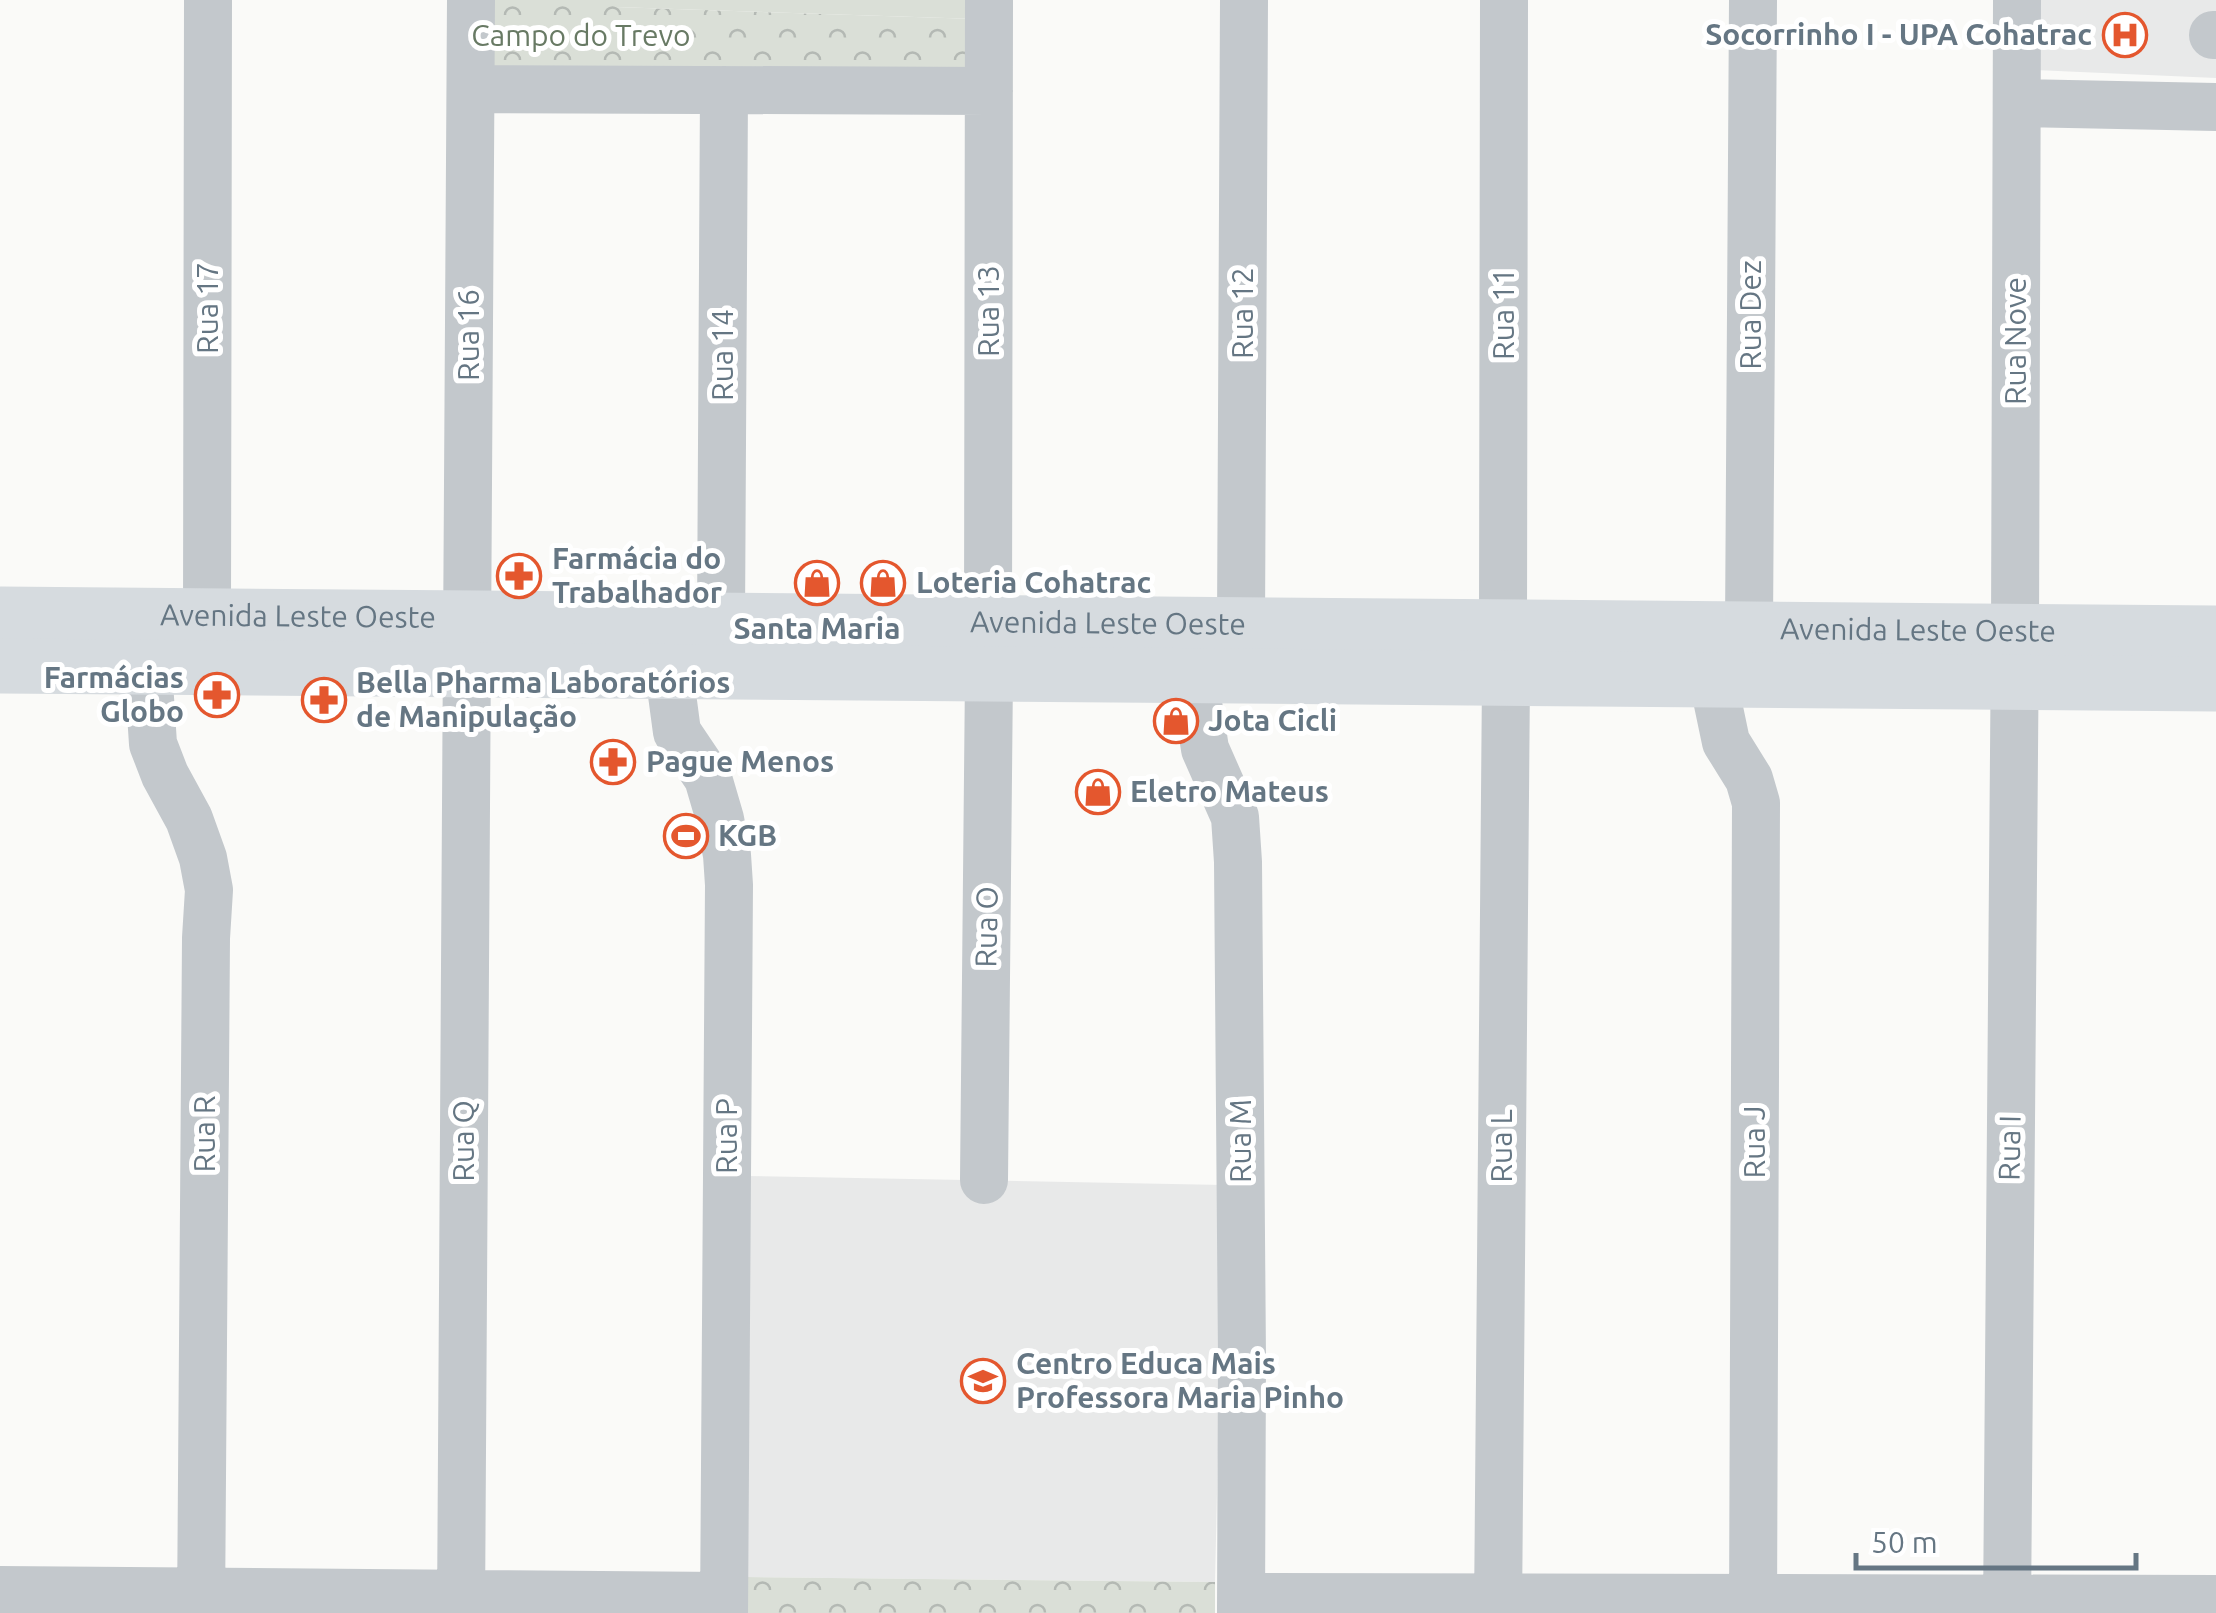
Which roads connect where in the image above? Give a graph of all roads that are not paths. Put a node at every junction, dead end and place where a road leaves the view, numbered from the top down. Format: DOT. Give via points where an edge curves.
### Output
graph roads {
  1 [pos="208,0"];
  2 [pos="471,0"];
  3 [pos="989,0"];
  4 [pos="1244,0"];
  5 [pos="1504,0"];
  6 [pos="1753,0"];
  7 [pos="2017,0"];
  8 [pos="470,90"];
  9 [pos="724,90"];
  10 [pos="989,91"];
  11 [pos="2017,103"];
  12 [pos="2216,107"];
  13 [pos="0,614"];
  14 [pos="207,616"];
  15 [pos="722,621"];
  16 [pos="1241,625"];
  17 [pos="1749,629"];
  18 [pos="2216,633"];
  19 [pos="468,644"];
  20 [pos="989,649"];
  21 [pos="1504,653"];
  22 [pos="2015,657"];
  23 [pos="0,666"];
  24 [pos="148,668"];
  25 [pos="670,672"];
  26 [pos="1194,676"];
  27 [pos="1712,680"];
  28 [pos="2216,684"];
  29 [pos="984,1180"];
  30 [pos="0,1590"];
  31 [pos="2216,1599"];
  32 [pos="201,1602"];
  33 [pos="461,1604"];
  34 [pos="724,1604"];
  35 [pos="1241,1605"];
  36 [pos="1498,1605"];
  37 [pos="1753,1605"];
  38 [pos="2006,1606"];
  1 -- 14 [label="street, Rua 17"];
  2 -- 8 [label="street, Rua 16"];
  3 -- 10 [label="street, Rua 13"];
  4 -- 16 [label="street, Rua 12"];
  5 -- 21 [label="street, Rua 11"];
  6 -- 17 [label="street, Rua Dez"];
  7 -- 11 [label="street, Rua Nove"];
  8 -- 9 [label="street"];
  8 -- 19 [label="street, Rua 16"];
  9 -- 10 [label="street"];
  9 -- 15 [label="street, Rua 14"];
  10 -- 20 [label="street, Rua 13"];
  11 -- 12 [label="street"];
  11 -- 22 [label="street, Rua Nove"];
  13 -- 14 [label="main road, Avenida Leste Oeste"];
  14 -- 19 [label="main road, Avenida Leste Oeste"];
  15 -- 19 [label="main road, Avenida Leste Oeste"];
  15 -- 20 [label="main road, Avenida Leste Oeste"];
  16 -- 20 [label="main road, Avenida Leste Oeste"];
  16 -- 21 [label="main road, Avenida Leste Oeste"];
  17 -- 21 [label="main road, Avenida Leste Oeste"];
  17 -- 22 [label="main road, Avenida Leste Oeste"];
  18 -- 22 [label="main road, Avenida Leste Oeste"];
  19 -- 24 [label="main road, Avenida Leste Oeste"];
  19 -- 25 [label="main road, Avenida Leste Oeste"];
  19 -- 33 [label="street, Rua Q"];
  20 -- 25 [label="main road, Avenida Leste Oeste"];
  20 -- 26 [label="main road, Avenida Leste Oeste"];
  20 -- 29 [label="street, Rua O"];
  21 -- 26 [label="main road, Avenida Leste Oeste"];
  21 -- 27 [label="main road, Avenida Leste Oeste"];
  21 -- 36 [label="street, Rua L"];
  22 -- 27 [label="main road, Avenida Leste Oeste"];
  22 -- 28 [label="main road, Avenida Leste Oeste"];
  22 -- 38 [label="street, Rua I"];
  23 -- 24 [label="main road, Avenida Leste Oeste"];
  24 -- 32 [label="street, Rua R" via="153,744 189,818 209,890"];
  25 -- 34 [label="street, Rua P" via="677,732 708,778 728,854"];
  26 -- 35 [label="street, Rua M" via="1204,749 1235,817 1238,862"];
  27 -- 37 [label="street, Rua J" via="1726,742 1756,803"];
  30 -- 32 [label="street"];
  31 -- 38 [label="street"];
  32 -- 33 [label="street"];
  33 -- 34 [label="street"];
  35 -- 36 [label="street"];
  36 -- 37 [label="street"];
  37 -- 38 [label="street"];
}
